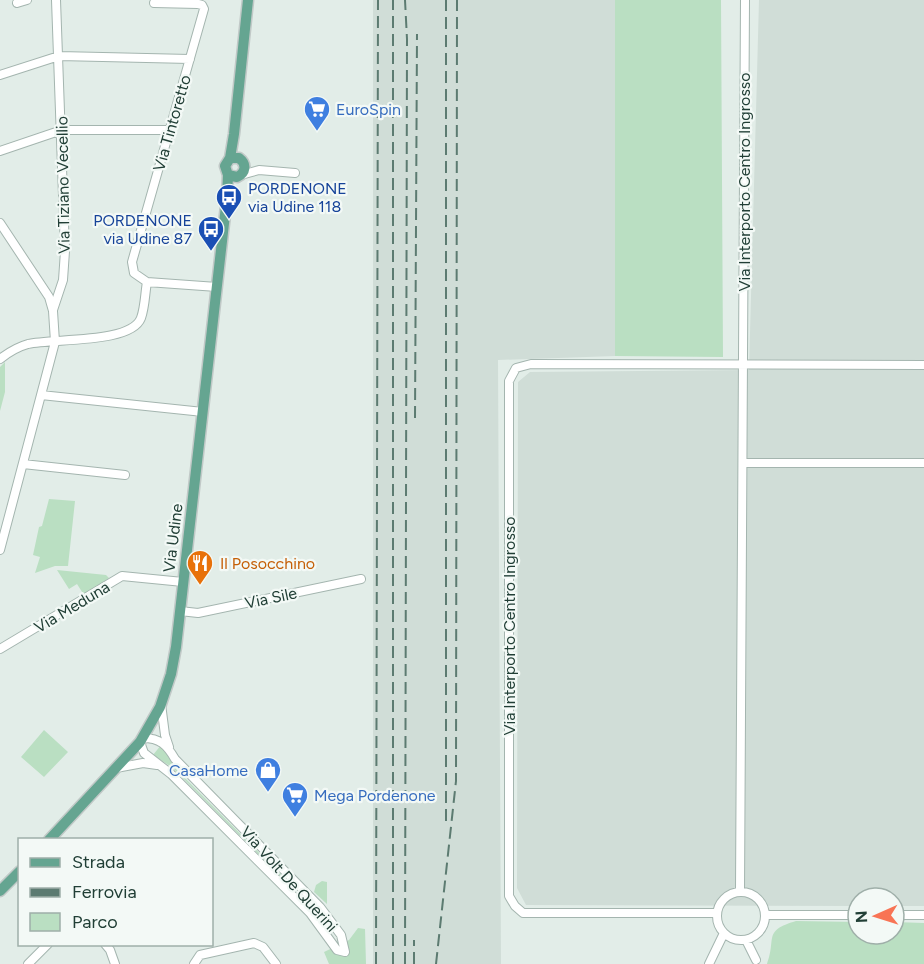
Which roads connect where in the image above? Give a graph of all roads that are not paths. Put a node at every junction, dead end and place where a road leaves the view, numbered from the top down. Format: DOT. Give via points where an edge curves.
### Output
graph roads {
  1 [pos="27,0"];
  2 [pos="56,0"];
  3 [pos="248,0"];
  4 [pos="745,0"];
  5 [pos="17,3"];
  6 [pos="154,3"];
  7 [pos="59,56"];
  8 [pos="190,59"];
  9 [pos="0,75"];
  10 [pos="62,130"];
  11 [pos="170,130"];
  12 [pos="0,151"];
  13 [pos="237,159"];
  14 [pos="259,170"];
  15 [pos="294,173"];
  16 [pos="235,175"];
  17 [pos="0,223"];
  18 [pos="147,282"];
  19 [pos="217,286"];
  20 [pos="53,311"];
  21 [pos="55,342"];
  22 [pos="0,359"];
  23 [pos="743,364"];
  24 [pos="924,365"];
  25 [pos="41,394"];
  26 [pos="203,412"];
  27 [pos="743,463"];
  28 [pos="924,463"];
  29 [pos="23,464"];
  30 [pos="125,475"];
  31 [pos="0,550"];
  32 [pos="361,579"];
  33 [pos="183,582"];
  34 [pos="180,611"];
  35 [pos="0,650"];
  36 [pos="161,704"];
  37 [pos="141,740"];
  38 [pos="171,753"];
  39 [pos="164,767"];
  40 [pos="116,768"];
  41 [pos="51,838"];
  42 [pos="18,873"];
  43 [pos="292,879"];
  44 [pos="284,886"];
  45 [pos="0,891"];
  46 [pos="741,891"];
  47 [pos="717,913"];
  48 [pos="766,915"];
  49 [pos="846,915"];
  50 [pos="906,915"];
  51 [pos="924,915"];
  52 [pos="724,933"];
  53 [pos="746,940"];
  54 [pos="47,946"];
  55 [pos="106,946"];
  56 [pos="38,955"];
  57 [pos="756,960"];
  58 [pos="28,964"];
  59 [pos="41,964"];
  60 [pos="115,964"];
  61 [pos="194,964"];
  62 [pos="276,964"];
  63 [pos="709,964"];
  1 -- 5 [label="street"];
  2 -- 7 [label="street, Via Tiziano Vecellio"];
  3 -- 13 [label="main road" via="234,134"];
  4 -- 23 [label="street, Via Interporto Centro Ingrosso"];
  6 -- 8 [label="street, Via Tintoretto" via="202,4 203,14"];
  7 -- 8 [label="street"];
  7 -- 9 [label="street"];
  7 -- 10 [label="street, Via Tiziano Vecellio"];
  8 -- 11 [label="street, Via Tintoretto"];
  10 -- 11 [label="street"];
  10 -- 12 [label="street"];
  10 -- 20 [label="street, Via Tiziano Vecellio" via="65,251 63,280"];
  11 -- 18 [label="street, Via Tintoretto" via="132,262 134,273"];
  13 -- 14 [label="street"];
  13 -- 16 [label="main road" via="245,168"];
  13 -- 16 [label="main road" via="225,166"];
  14 -- 15 [label="street"];
  14 -- 16 [label="street"];
  16 -- 19 [label="main road, Via Udine" via="227,197"];
  17 -- 20 [label="street" via="49,297"];
  18 -- 19 [label="street"];
  18 -- 21 [label="street" via="140,319 133,329"];
  19 -- 26 [label="main road, Via Udine"];
  20 -- 21 [label="street"];
  21 -- 22 [label="street" via="29,344"];
  21 -- 25 [label="street"];
  23 -- 24 [label="street, Via Interporto Centro Ingrosso"];
  23 -- 27 [label="street, Via Interporto Centro Ingrosso"];
  23 -- 47 [label="street, Via Interporto Centro Ingrosso" via="531,364 516,368 509,381 509,896 523,913"];
  25 -- 26 [label="street"];
  25 -- 29 [label="street"];
  26 -- 33 [label="main road, Via Udine"];
  27 -- 28 [label="street"];
  27 -- 46 [label="street, Via Interporto Centro Ingrosso"];
  29 -- 30 [label="street"];
  29 -- 31 [label="street"];
  32 -- 34 [label="street, Via Sile" via="198,613"];
  33 -- 34 [label="main road, Via Udine"];
  33 -- 35 [label="street, Via Meduna" via="122,576"];
  34 -- 36 [label="main road, Via Udine" via="171,674"];
  36 -- 37 [label="main road, Via Udine"];
  36 -- 38 [label="street, Via Volt De Querini"];
  37 -- 38 [label="street, Via Volt De Querini" via="158,740"];
  37 -- 39 [label="street, Via Volt De Querini" via="144,753"];
  37 -- 40 [label="main road, Via Udine"];
  38 -- 43 [label="street, Via Volt De Querini"];
  39 -- 40 [label="street" via="143,763"];
  39 -- 44 [label="street, Via Volt De Querini"];
  40 -- 41 [label="main road, Via Udine"];
  42 -- 45 [label="main road"];
  43 -- 44 [label="street"];
  43 -- 44 [label="street, Via Volt De Querini" via="336,928 345,952 337,950"];
  46 -- 47 [label="street" via="724,898"];
  46 -- 48 [label="street" via="760,901"];
  47 -- 52 [label="street"];
  48 -- 49 [label="street"];
  48 -- 53 [label="street" via="759,931"];
  50 -- 51 [label="street"];
  52 -- 53 [label="street"];
  52 -- 63 [label="street"];
  53 -- 57 [label="street"];
  54 -- 56 [label="street"];
  55 -- 60 [label="street"];
  56 -- 58 [label="street"];
  56 -- 59 [label="street"];
  61 -- 62 [label="street" via="200,955 254,943 263,947"];
}
